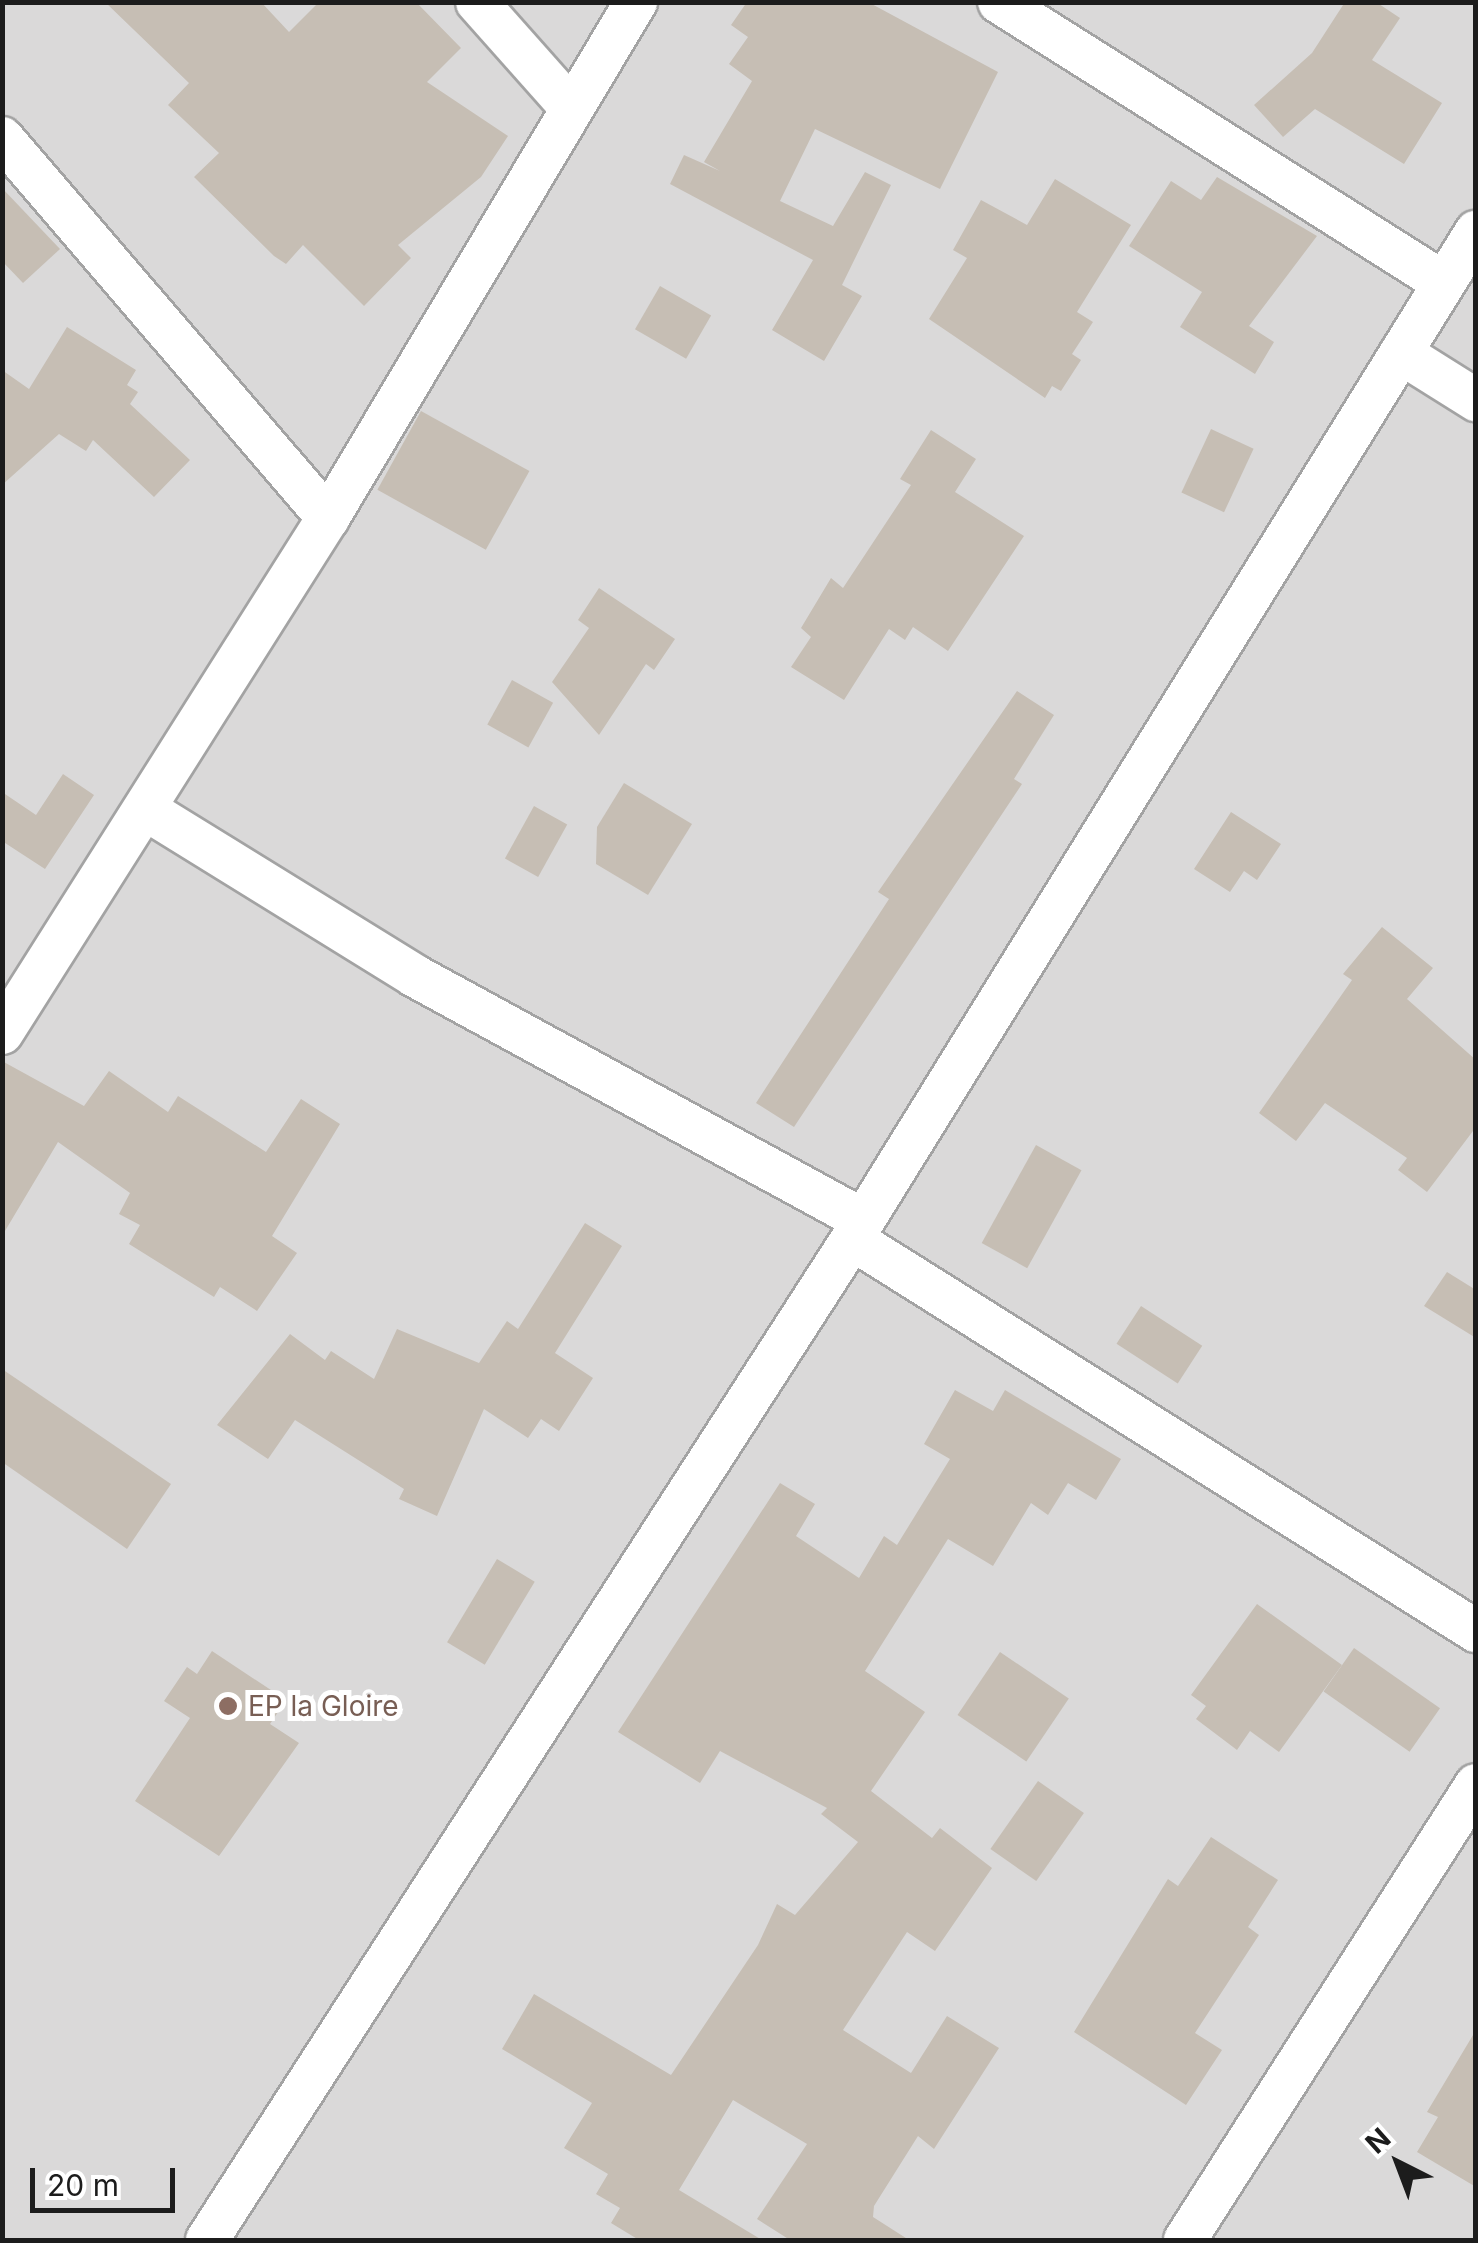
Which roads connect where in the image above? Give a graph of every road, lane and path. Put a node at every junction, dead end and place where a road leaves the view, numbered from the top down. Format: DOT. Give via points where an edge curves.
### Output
graph roads {
  1 [pos="476,2"];
  2 [pos="636,2"];
  3 [pos="999,2"];
  4 [pos="572,108"];
  5 [pos="2,138"];
  6 [pos="1476,232"];
  7 [pos="1444,283"];
  8 [pos="1401,353"];
  9 [pos="1476,400"];
  10 [pos="328,518"];
  11 [pos="144,808"];
  12 [pos="2,1033"];
  13 [pos="858,1229"];
  14 [pos="1476,1631"];
  15 [pos="1476,1785"];
  16 [pos="207,2240"];
  17 [pos="1185,2240"];
  1 -- 4 [label="street"];
  2 -- 4 [label="street"];
  3 -- 7 [label="street"];
  4 -- 10 [label="street"];
  5 -- 10 [label="street"];
  6 -- 7 [label="street"];
  7 -- 8 [label="street"];
  8 -- 9 [label="street"];
  8 -- 13 [label="street"];
  10 -- 11 [label="street"];
  11 -- 12 [label="street"];
  11 -- 13 [label="street" via="415,976"];
  13 -- 14 [label="street"];
  13 -- 16 [label="street"];
  15 -- 17 [label="street"];
}
